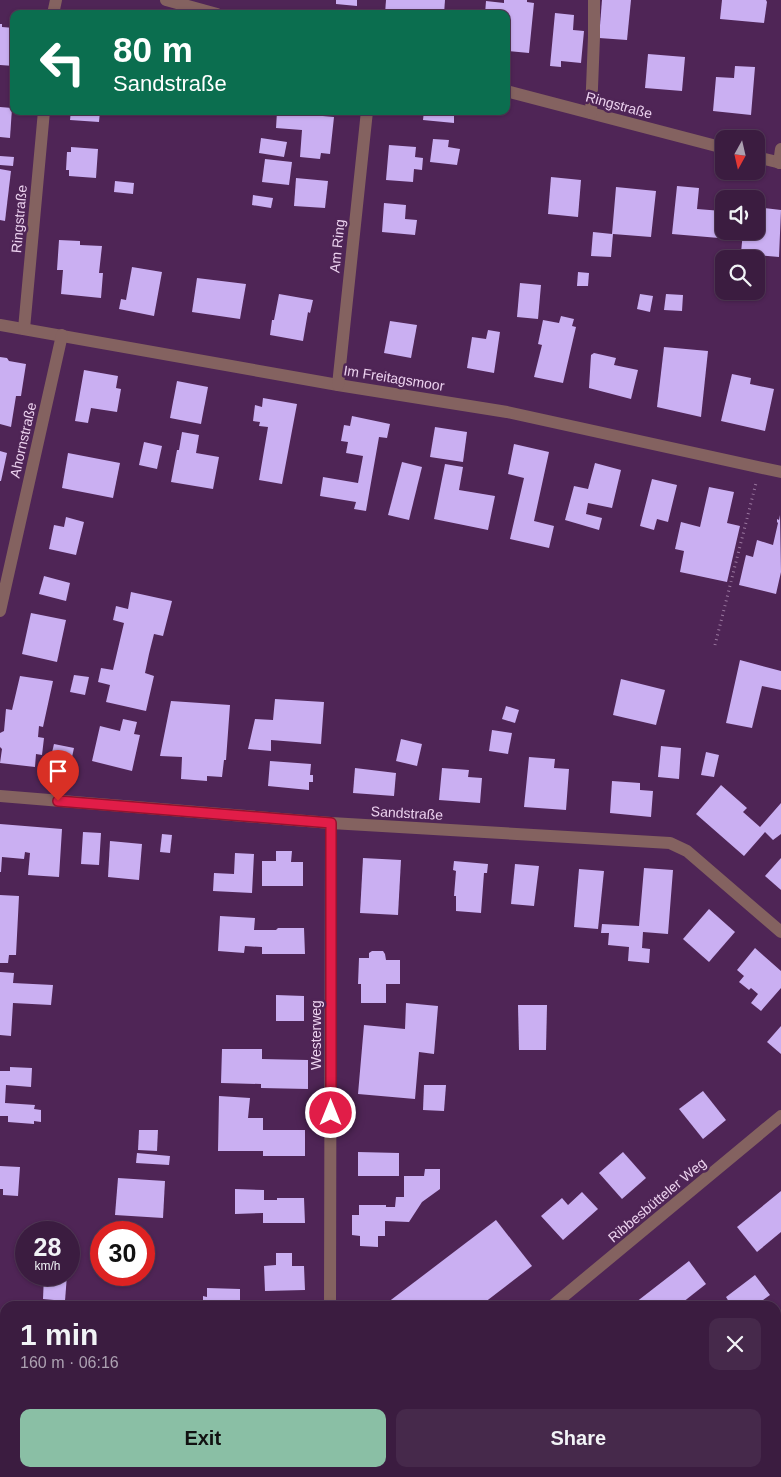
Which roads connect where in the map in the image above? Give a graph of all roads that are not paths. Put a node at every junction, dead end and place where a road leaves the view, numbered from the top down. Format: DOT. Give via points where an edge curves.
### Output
graph roads {
  1 [pos="166,0"];
  2 [pos="594,0"];
  3 [pos="202,10"];
  4 [pos="510,92"];
  5 [pos="591,113"];
  6 [pos="44,115"];
  7 [pos="367,115"];
  8 [pos="715,146"];
  9 [pos="781,149"];
  10 [pos="765,159"];
  11 [pos="780,163"];
  12 [pos="0,324"];
  13 [pos="24,328"];
  14 [pos="62,335"];
  15 [pos="338,385"];
  16 [pos="781,472"];
  17 [pos="0,611"];
  18 [pos="0,796"];
  19 [pos="331,823"];
  20 [pos="781,932"];
  21 [pos="781,1116"];
  22 [pos="330,1301"];
  23 [pos="558,1301"];
  1 -- 3 [label="street"];
  2 -- 5 [label="street"];
  4 -- 5 [label="street, Ringstraße"];
  5 -- 8 [label="street, Ringstraße"];
  6 -- 13 [label="street, Ringstraße"];
  7 -- 15 [label="street, Am Ring"];
  9 -- 11 [label="street"];
  10 -- 11 [label="street"];
  12 -- 13 [label="street, Im Freitagsmoor"];
  13 -- 14 [label="street, Im Freitagsmoor"];
  14 -- 15 [label="street, Im Freitagsmoor"];
  14 -- 17 [label="street, Ahornstraße"];
  15 -- 16 [label="street, Im Freitagsmoor" via="507,412"];
  18 -- 19 [label="street, Sandstraße"];
  19 -- 20 [label="street, Sandstraße" via="670,843 686,851"];
  19 -- 22 [label="street, Westerweg"];
  21 -- 23 [label="street, Ribbesbütteler Weg"];
}
